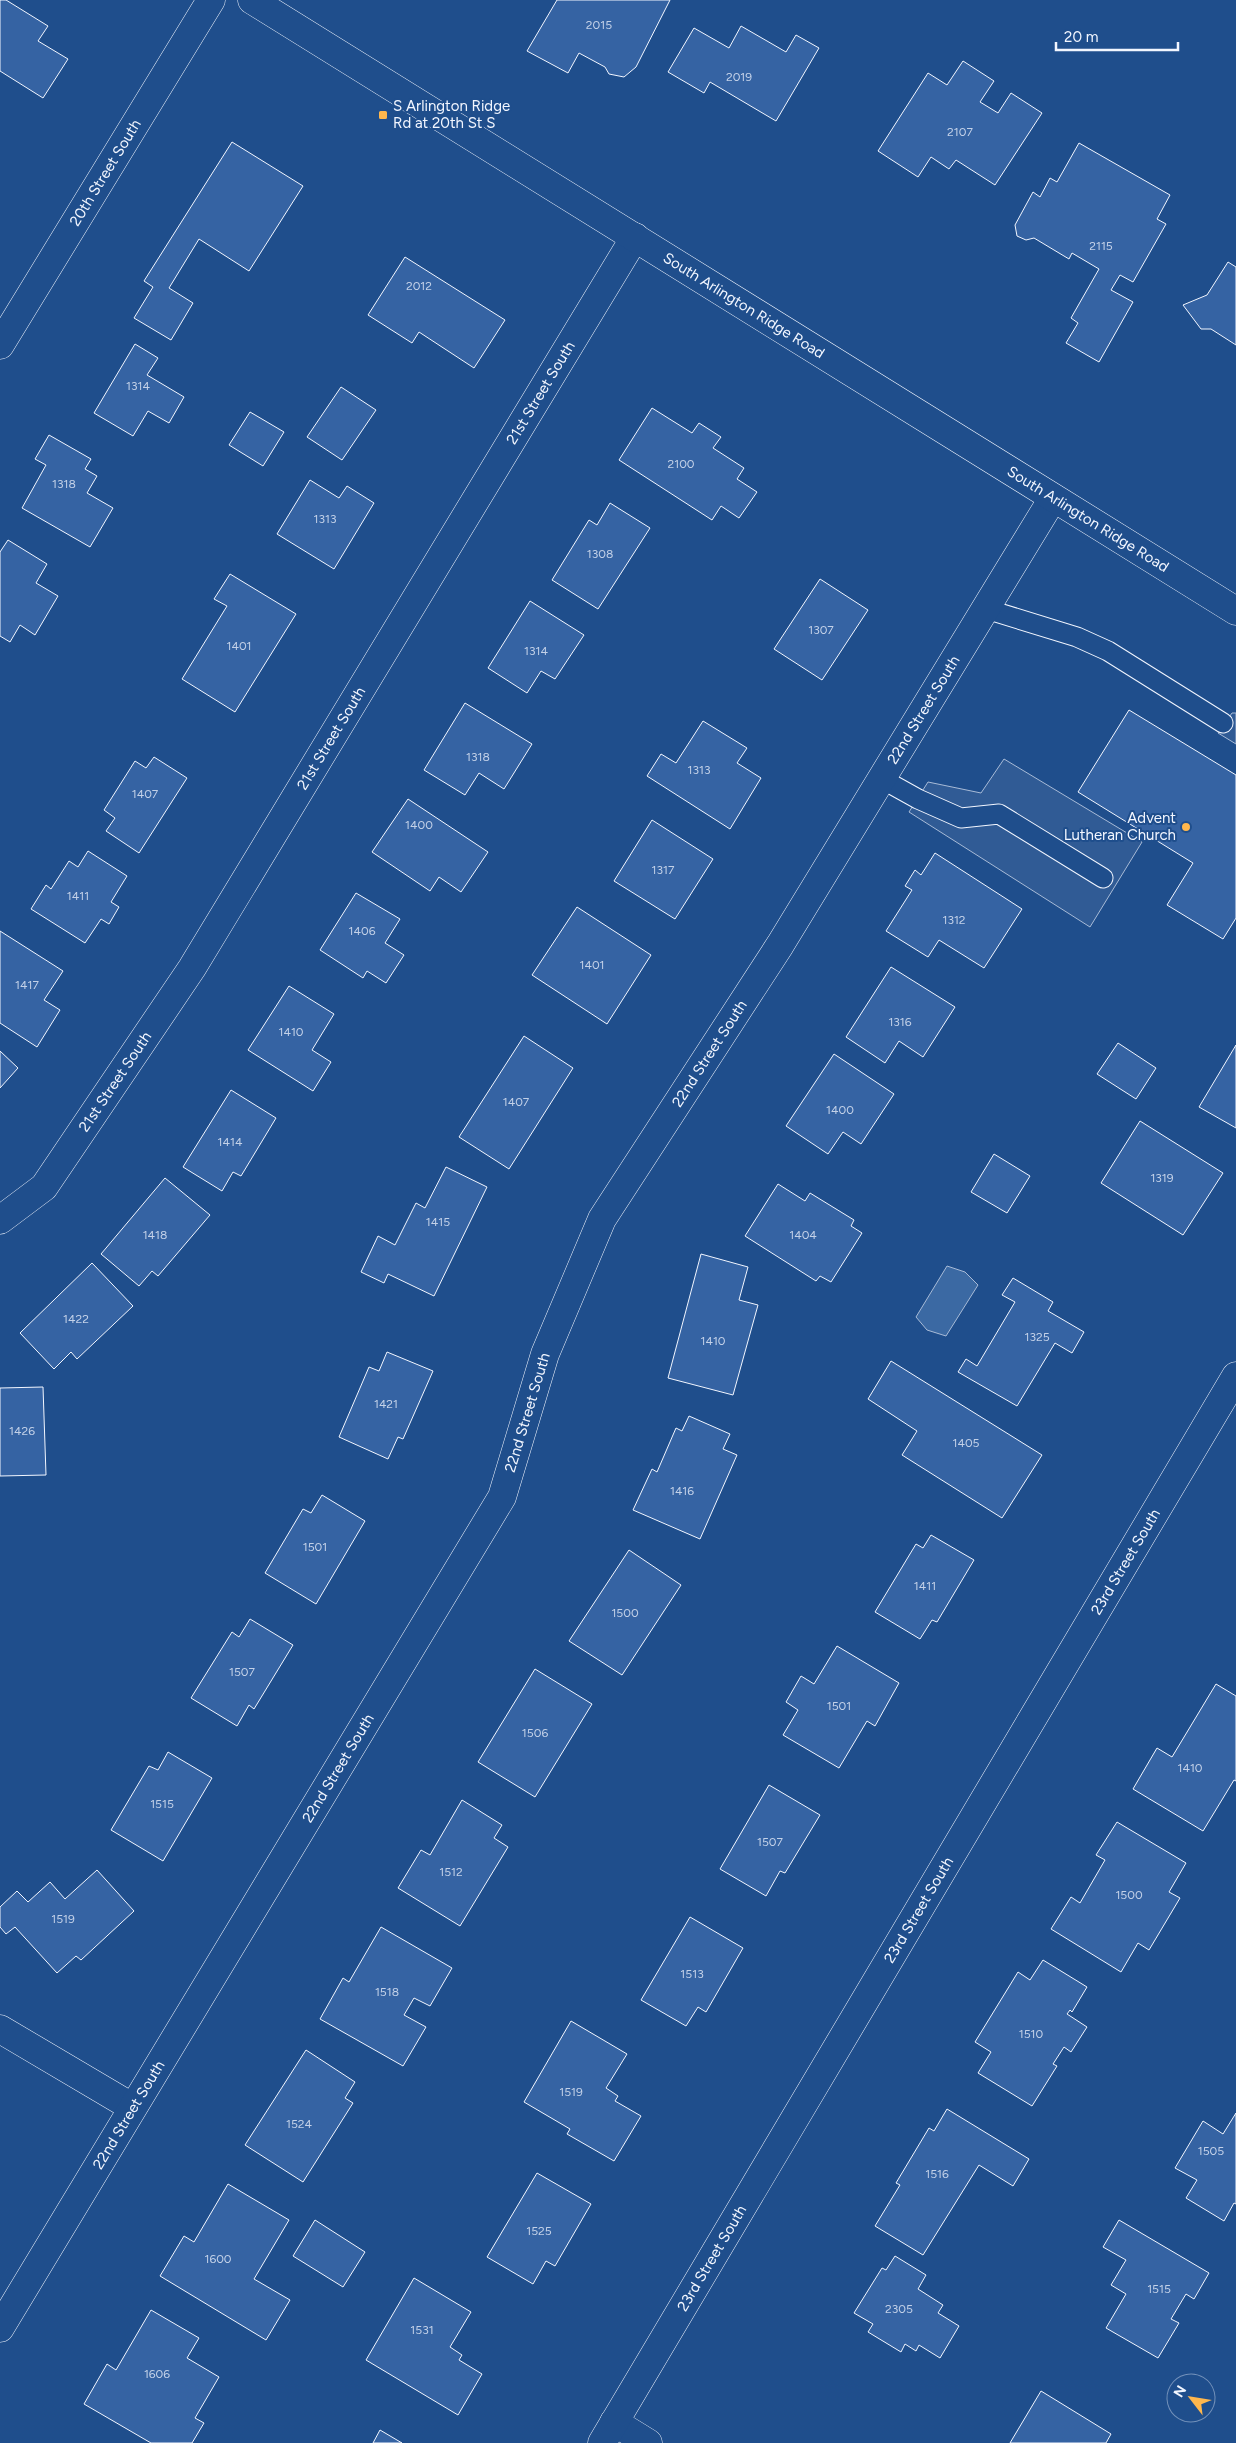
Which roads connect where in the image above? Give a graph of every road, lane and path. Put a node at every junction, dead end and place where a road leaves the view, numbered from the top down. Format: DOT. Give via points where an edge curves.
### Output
graph roads {
  1 [pos="211,0"];
  2 [pos="252,0"];
  3 [pos="635,237"];
  4 [pos="0,345"];
  5 [pos="1053,498"];
  6 [pos="986,609"];
  7 [pos="1236,611"];
  8 [pos="1223,723"];
  9 [pos="882,779"];
  10 [pos="1102,878"];
  11 [pos="0,1220"];
  12 [pos="1236,1376"];
  13 [pos="0,2028"];
  14 [pos="132,2107"];
  15 [pos="0,2328"];
  16 [pos="608,2433"];
  17 [pos="648,2443"];
  1 -- 4 [label="street, 20th Street South"];
  2 -- 3 [label="street, South Arlington Ridge Road"];
  3 -- 5 [label="street, South Arlington Ridge Road"];
  3 -- 11 [label="street, 21st Street South" via="192,968 44,1187"];
  5 -- 6 [label="street, 22nd Street South"];
  5 -- 7 [label="street, South Arlington Ridge Road"];
  6 -- 8 [label="lane" via="1077,637 1108,651"];
  6 -- 9 [label="street, 22nd Street South"];
  9 -- 10 [label="lane" via="961,818 999,814"];
  9 -- 14 [label="street, 22nd Street South" via="780,945 602,1219 545,1354 502,1497"];
  12 -- 16 [label="street, 23rd Street South"];
  13 -- 14 [label="street"];
  14 -- 15 [label="street, 22nd Street South"];
  16 -- 17 [label="street"];
}
